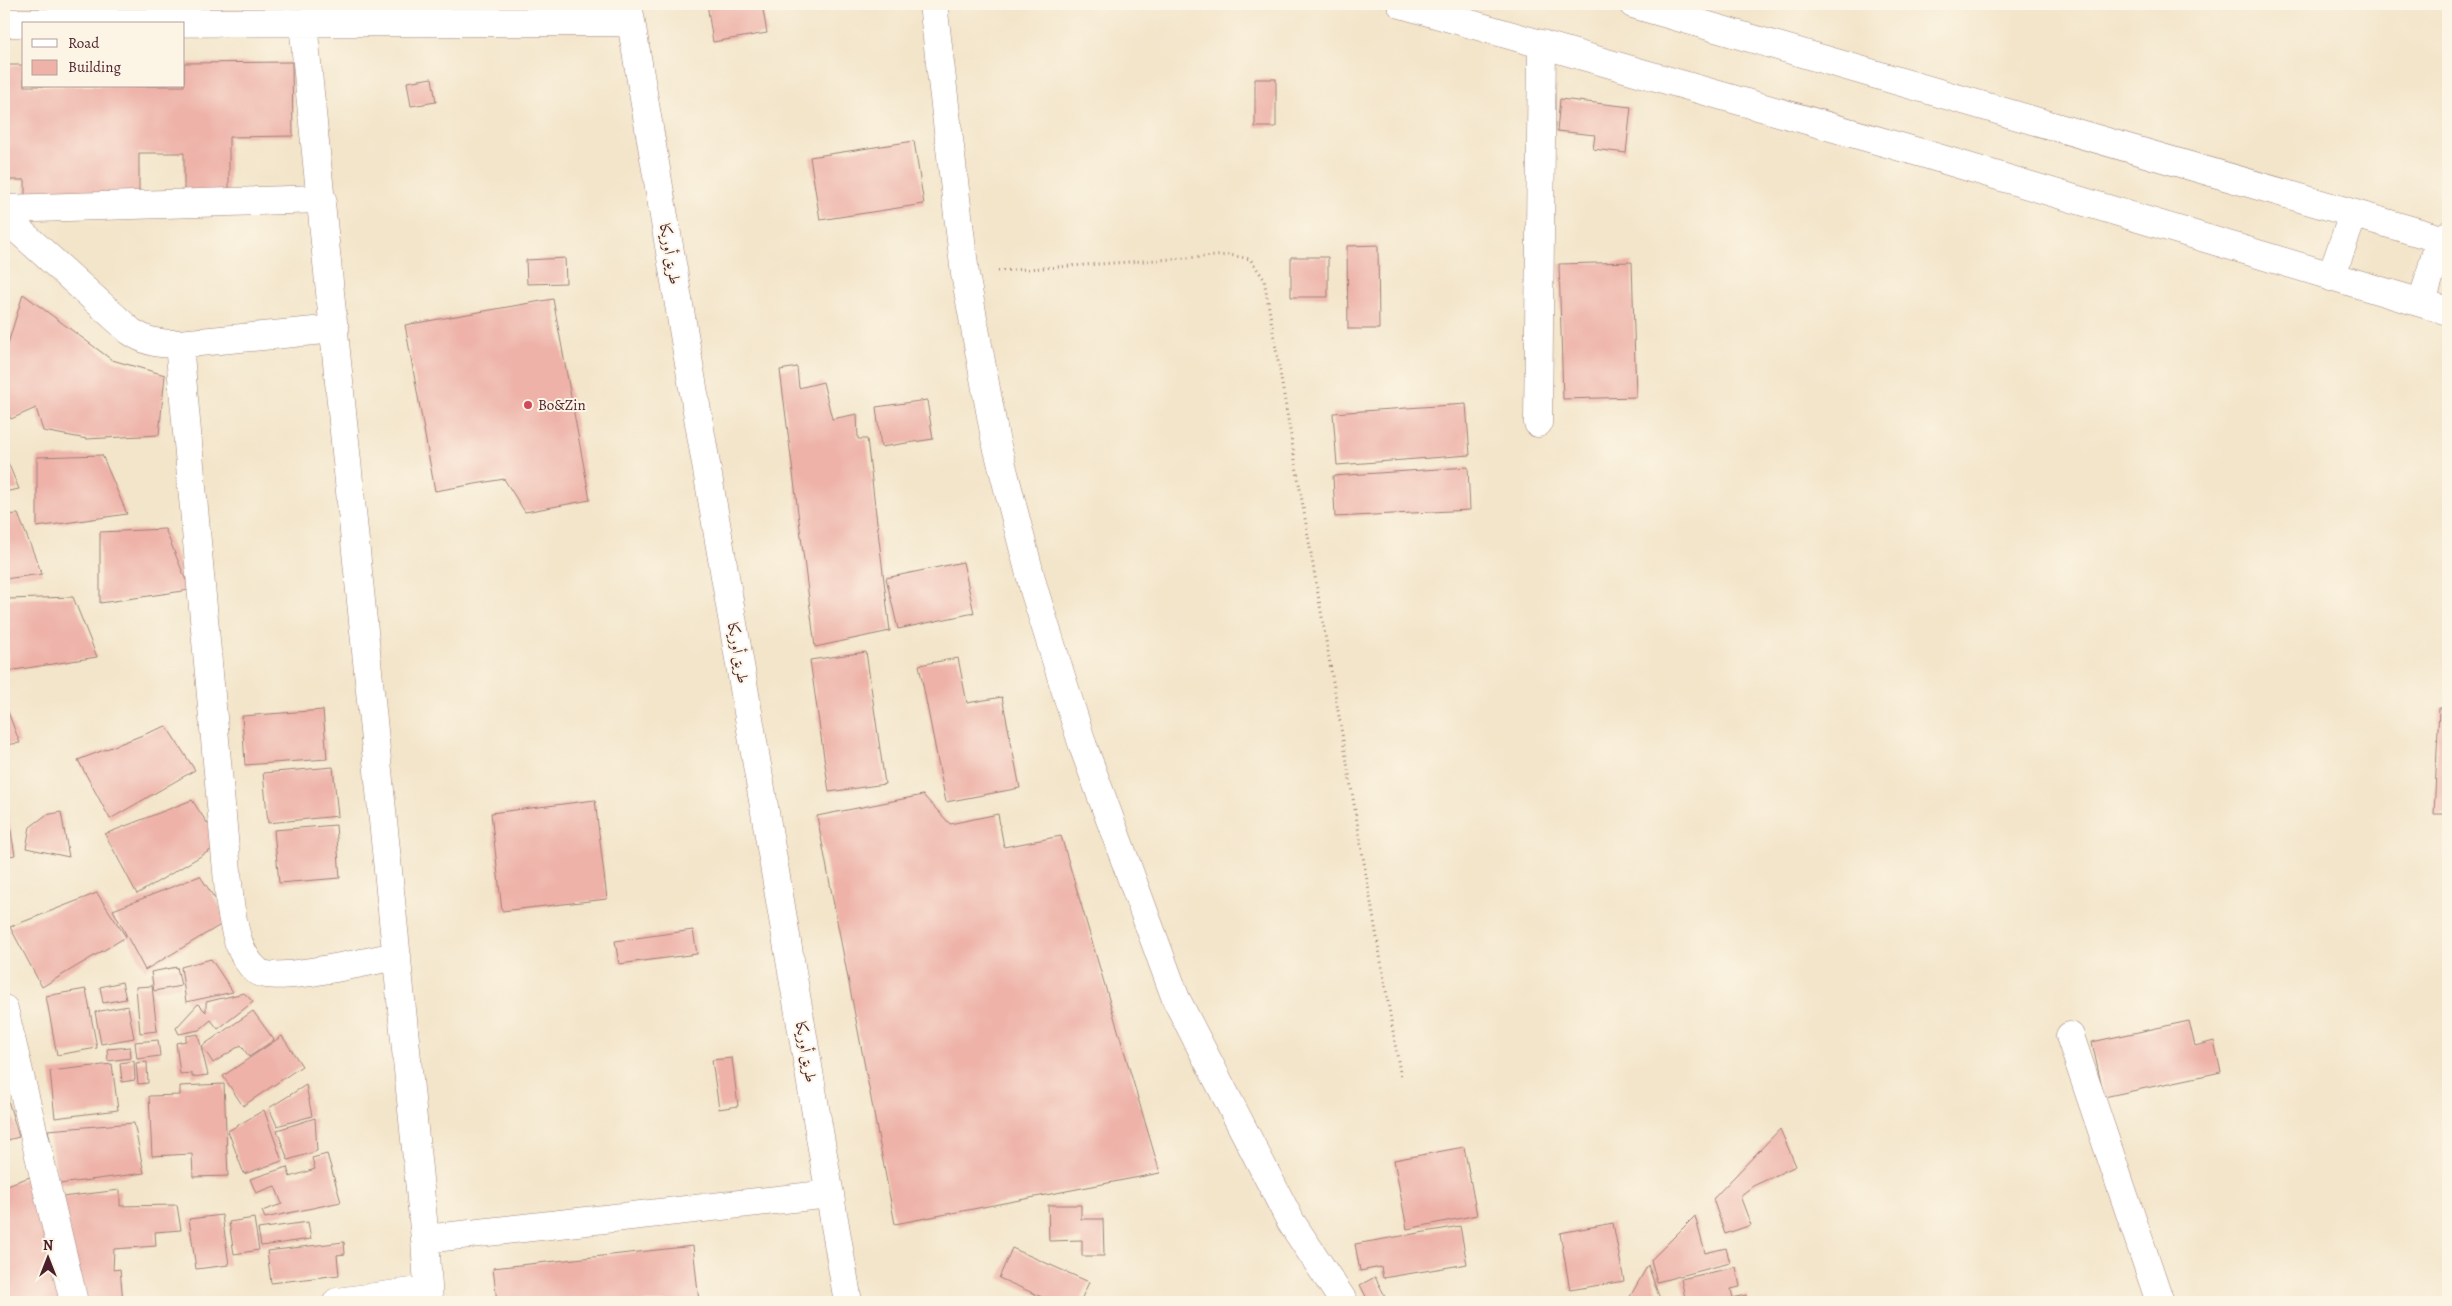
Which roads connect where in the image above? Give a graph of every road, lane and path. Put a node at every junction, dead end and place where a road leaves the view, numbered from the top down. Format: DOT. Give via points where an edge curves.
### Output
graph roads {
  1 [pos="933,4"];
  2 [pos="1401,4"];
  3 [pos="1633,4"];
  4 [pos="630,13"];
  5 [pos="370,14"];
  6 [pos="4,23"];
  7 [pos="22,23"];
  8 [pos="185,23"];
  9 [pos="304,23"];
  10 [pos="1542,44"];
  11 [pos="322,199"];
  12 [pos="4,209"];
  13 [pos="2353,215"];
  14 [pos="4,216"];
  15 [pos="2446,238"];
  16 [pos="965,274"];
  17 [pos="2331,277"];
  18 [pos="2422,303"];
  19 [pos="2448,311"];
  20 [pos="335,329"];
  21 [pos="179,344"];
  22 [pos="1538,423"];
  23 [pos="397,956"];
  24 [pos="4,1009"];
  25 [pos="2070,1036"];
  26 [pos="1401,1078"];
  27 [pos="830,1194"];
  28 [pos="425,1239"];
  29 [pos="428,1296"];
  30 [pos="74,1302"];
  31 [pos="337,1302"];
  32 [pos="848,1302"];
  33 [pos="1344,1302"];
  34 [pos="2160,1302"];
  1 -- 16 [label="street"];
  2 -- 10 [label="street"];
  3 -- 13 [label="street"];
  4 -- 5 [label="street"];
  4 -- 27 [label="street, طريق أوريكا"];
  5 -- 9 [label="street"];
  6 -- 7 [label="street"];
  8 -- 9 [label="street"];
  9 -- 11 [label="street"];
  10 -- 17 [label="street" via="1925,154"];
  10 -- 22 [label="street"];
  11 -- 12 [label="street"];
  11 -- 20 [label="street"];
  13 -- 15 [label="street"];
  13 -- 17 [label="street"];
  14 -- 21 [label="street" via="130,331 148,342"];
  15 -- 18 [label="street"];
  16 -- 26 [label="path" via="1230,254 1250,259 1264,279"];
  16 -- 33 [label="street" via="995,438 1034,590 1083,746 1176,999 1291,1222"];
  17 -- 18 [label="street"];
  18 -- 19 [label="street"];
  20 -- 21 [label="street"];
  20 -- 23 [label="street"];
  21 -- 23 [label="street" via="230,904 236,933 245,956 265,975 295,974"];
  23 -- 28 [label="street"];
  24 -- 30 [label="street"];
  25 -- 34 [label="street"];
  27 -- 28 [label="street"];
  27 -- 32 [label="street, طريق أوريكا"];
  28 -- 29 [label="street"];
  29 -- 31 [label="street"];
}
